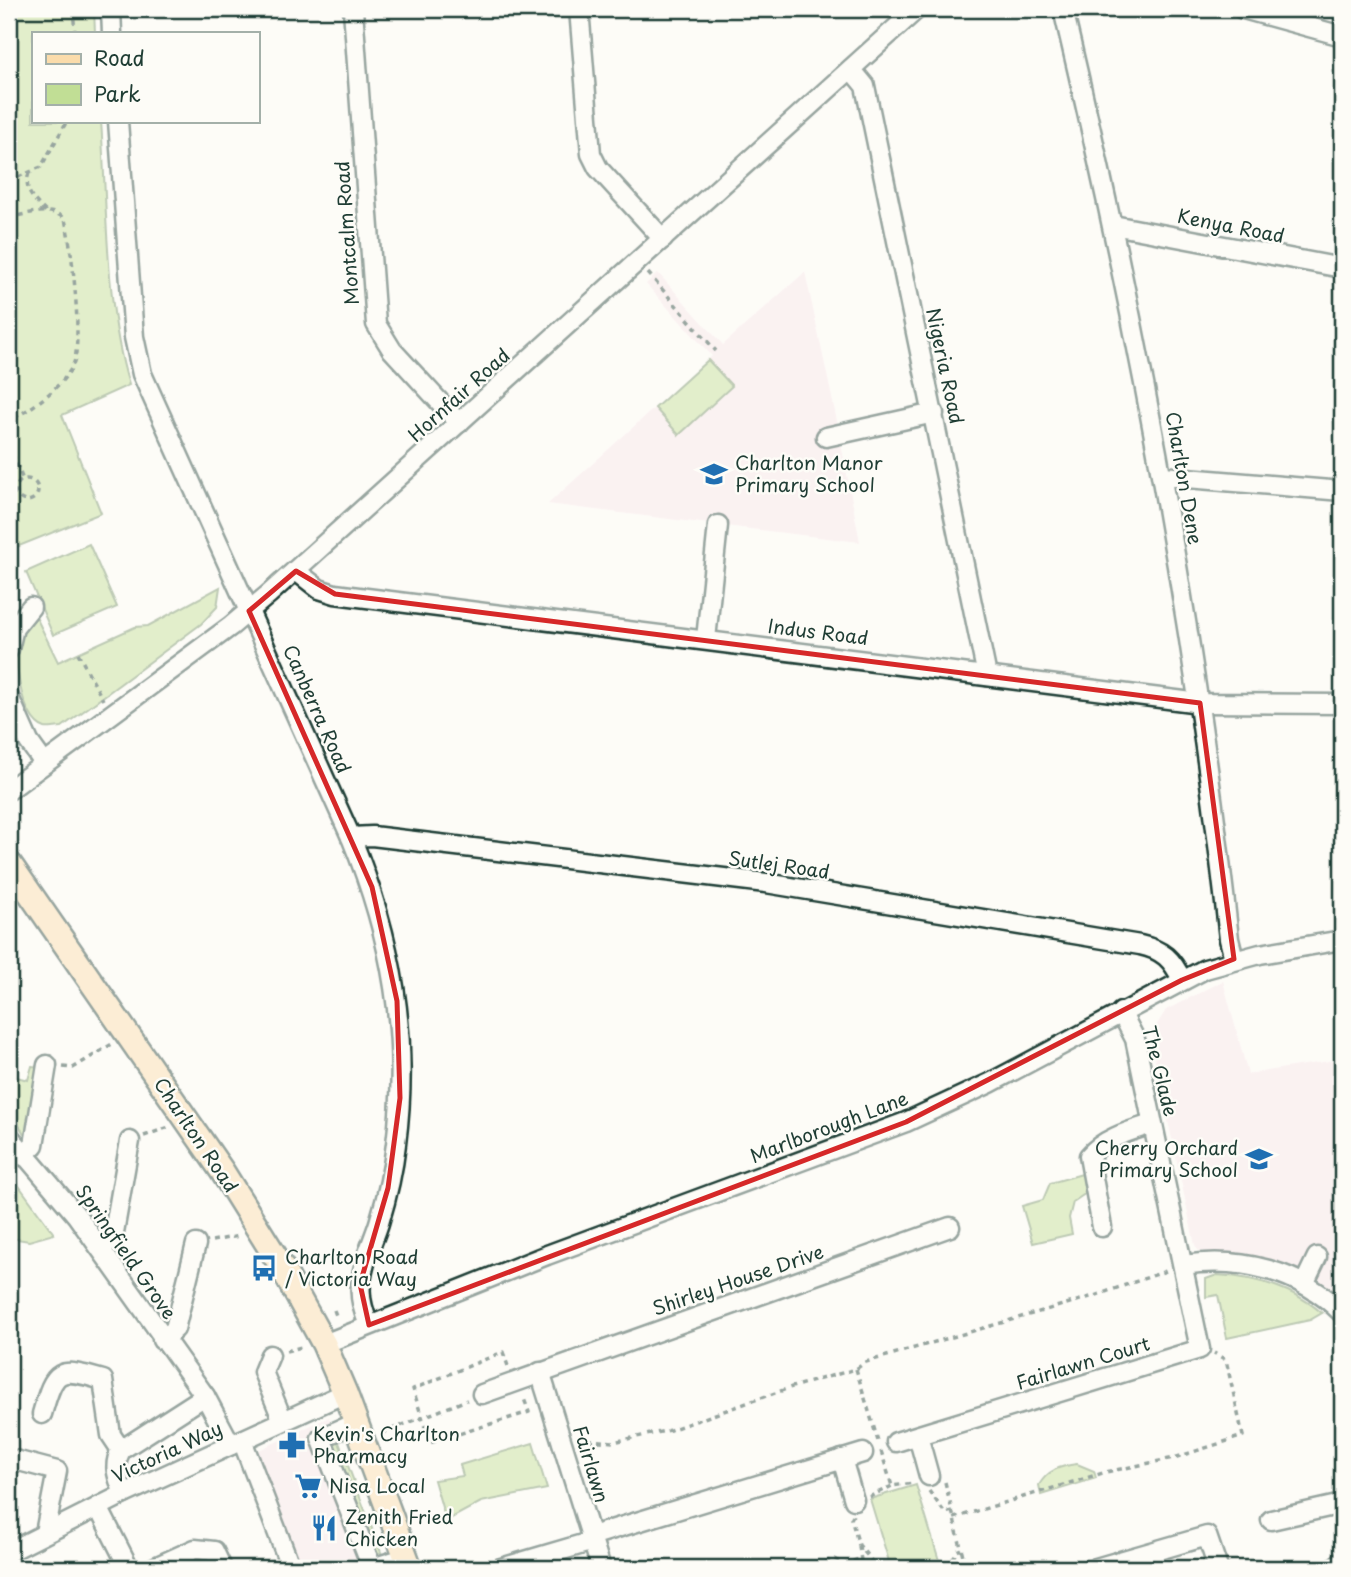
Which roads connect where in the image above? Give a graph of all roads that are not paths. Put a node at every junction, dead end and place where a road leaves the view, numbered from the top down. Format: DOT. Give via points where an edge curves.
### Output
graph roads {
  1 [pos="111,9"];
  2 [pos="353,9"];
  3 [pos="579,9"];
  4 [pos="917,9"];
  5 [pos="1063,9"];
  6 [pos="1243,9"];
  7 [pos="112,32"];
  8 [pos="1342,36"];
  9 [pos="851,69"];
  10 [pos="118,122"];
  11 [pos="1113,225"];
  12 [pos="663,239"];
  13 [pos="1342,268"];
  14 [pos="934,413"];
  15 [pos="459,423"];
  16 [pos="826,438"];
  17 [pos="1163,476"];
  18 [pos="1342,491"];
  19 [pos="718,525"];
  20 [pos="296,571"];
  21 [pos="31,607"];
  22 [pos="249,611"];
  23 [pos="706,639"];
  24 [pos="9,649"];
  25 [pos="987,676"];
  26 [pos="9,697"];
  27 [pos="1200,703"];
  28 [pos="1342,704"];
  29 [pos="44,764"];
  30 [pos="9,790"];
  31 [pos="351,836"];
  32 [pos="9,863"];
  33 [pos="1342,940"];
  34 [pos="1234,959"];
  35 [pos="1182,980"];
  36 [pos="1121,1012"];
  37 [pos="47,1065"];
  38 [pos="1152,1124"];
  39 [pos="9,1136"];
  40 [pos="130,1141"];
  41 [pos="23,1156"];
  42 [pos="950,1227"];
  43 [pos="1102,1227"];
  44 [pos="196,1244"];
  45 [pos="101,1249"];
  46 [pos="1317,1257"];
  47 [pos="1183,1265"];
  48 [pos="1304,1284"];
  49 [pos="1342,1311"];
  50 [pos="369,1325"];
  51 [pos="163,1339"];
  52 [pos="324,1344"];
  53 [pos="270,1355"];
  54 [pos="540,1372"];
  55 [pos="345,1393"];
  56 [pos="482,1394"];
  57 [pos="205,1396"];
  58 [pos="42,1414"];
  59 [pos="283,1421"];
  60 [pos="357,1422"];
  61 [pos="918,1436"];
  62 [pos="896,1442"];
  63 [pos="236,1443"];
  64 [pos="121,1450"];
  65 [pos="863,1453"];
  66 [pos="842,1459"];
  67 [pos="15,1460"];
  68 [pos="936,1477"];
  69 [pos="124,1494"];
  70 [pos="857,1503"];
  71 [pos="1342,1504"];
  72 [pos="98,1507"];
  73 [pos="1272,1520"];
  74 [pos="45,1533"];
  75 [pos="592,1538"];
  76 [pos="9,1552"];
  77 [pos="1342,1561"];
  78 [pos="409,1563"];
  79 [pos="129,1568"];
  80 [pos="153,1568"];
  81 [pos="222,1568"];
  82 [pos="291,1568"];
  83 [pos="501,1568"];
  84 [pos="601,1568"];
  85 [pos="1096,1568"];
  86 [pos="1218,1568"];
  87 [pos="1334,1568"];
  1 -- 7 [label="street"];
  2 -- 15 [label="street, Montcalm Road" via="376,324 391,350"];
  3 -- 12 [label="street" via="591,154 598,168"];
  4 -- 9 [label="street, Hornfair Road"];
  5 -- 11 [label="street, Charlton Dene"];
  6 -- 8 [label="street"];
  9 -- 12 [label="street, Hornfair Road"];
  9 -- 14 [label="street, Nigeria Road" via="864,86"];
  10 -- 22 [label="street, Canberra Road" via="134,337 142,374"];
  11 -- 13 [label="street, Kenya Road"];
  11 -- 17 [label="street, Charlton Dene"];
  12 -- 15 [label="street, Hornfair Road"];
  14 -- 16 [label="street"];
  14 -- 25 [label="street, Nigeria Road"];
  15 -- 20 [label="street, Hornfair Road"];
  17 -- 18 [label="street"];
  17 -- 27 [label="street, Charlton Dene"];
  19 -- 23 [label="street"];
  20 -- 22 [label="street, Hornfair Road"];
  20 -- 23 [label="street, Indus Road" via="319,589 335,594"];
  21 -- 24 [label="street" via="14,628"];
  22 -- 29 [label="street, Hornfair Road"];
  22 -- 31 [label="street, Canberra Road"];
  23 -- 25 [label="street, Indus Road"];
  25 -- 27 [label="street, Indus Road"];
  26 -- 29 [label="street"];
  27 -- 28 [label="street, Indus Road"];
  27 -- 34 [label="street, Charlton Dene"];
  29 -- 30 [label="street, Hornfair Road"];
  31 -- 35 [label="street, Sutlej Road" via="766,883 1140,945 1156,948 1172,960"];
  31 -- 50 [label="street, Canberra Road" via="388,944 400,1050 396,1145 360,1284"];
  32 -- 52 [label="main road, Charlton Road" via="222,1171"];
  33 -- 34 [label="street, Marlborough Lane"];
  34 -- 35 [label="street, Marlborough Lane"];
  35 -- 36 [label="street, Marlborough Lane"];
  36 -- 38 [label="street, The Glade" via="1135,1039"];
  36 -- 50 [label="street, Marlborough Lane" via="990,1083 906,1122"];
  37 -- 41 [label="street" via="34,1145"];
  38 -- 43 [label="street" via="1128,1131 1088,1156"];
  38 -- 47 [label="street, The Glade"];
  39 -- 41 [label="street, Springfield Grove"];
  40 -- 45 [label="street" via="113,1238"];
  41 -- 45 [label="street, Springfield Grove" via="58,1191"];
  42 -- 54 [label="street, Shirley House Drive"];
  44 -- 51 [label="street" via="175,1329"];
  45 -- 51 [label="street, Springfield Grove"];
  46 -- 48 [label="street"];
  47 -- 48 [label="street" via="1205,1261 1251,1265"];
  47 -- 61 [label="street, Fairlawn Court" via="1200,1349"];
  48 -- 49 [label="street"];
  50 -- 52 [label="street, Marlborough Lane"];
  51 -- 57 [label="street, Springfield Grove"];
  52 -- 55 [label="main road, Charlton Road"];
  53 -- 59 [label="street" via="262,1372"];
  54 -- 56 [label="street, Shirley House Drive"];
  54 -- 75 [label="street, Fairlawn"];
  55 -- 59 [label="street, Victoria Way"];
  55 -- 60 [label="main road, Charlton Road"];
  57 -- 63 [label="street, Springfield Grove"];
  57 -- 64 [label="street"];
  58 -- 64 [label="street" via="51,1382 58,1374 69,1370 103,1380 111,1435"];
  59 -- 63 [label="street, Victoria Way"];
  60 -- 78 [label="main road, Charlton Road"];
  60 -- 78 [label="street, Charlton Road" via="321,1438 372,1568"];
  61 -- 62 [label="street, Fairlawn Court"];
  61 -- 68 [label="street"];
  63 -- 69 [label="street, Victoria Way"];
  63 -- 82 [label="street, Springfield Grove"];
  64 -- 69 [label="street" via="116,1471"];
  65 -- 66 [label="street"];
  66 -- 70 [label="street"];
  66 -- 75 [label="street"];
  67 -- 74 [label="street" via="57,1471"];
  69 -- 72 [label="street, Victoria Way"];
  71 -- 73 [label="street"];
  72 -- 74 [label="street, Victoria Way"];
  72 -- 79 [label="street"];
  74 -- 76 [label="street, Victoria Way"];
  75 -- 83 [label="street"];
  75 -- 84 [label="street, Fairlawn"];
  77 -- 87 [label="street"];
  80 -- 81 [label="street" via="202,1548 214,1551"];
  85 -- 86 [label="street" via="1207,1536"];
}
